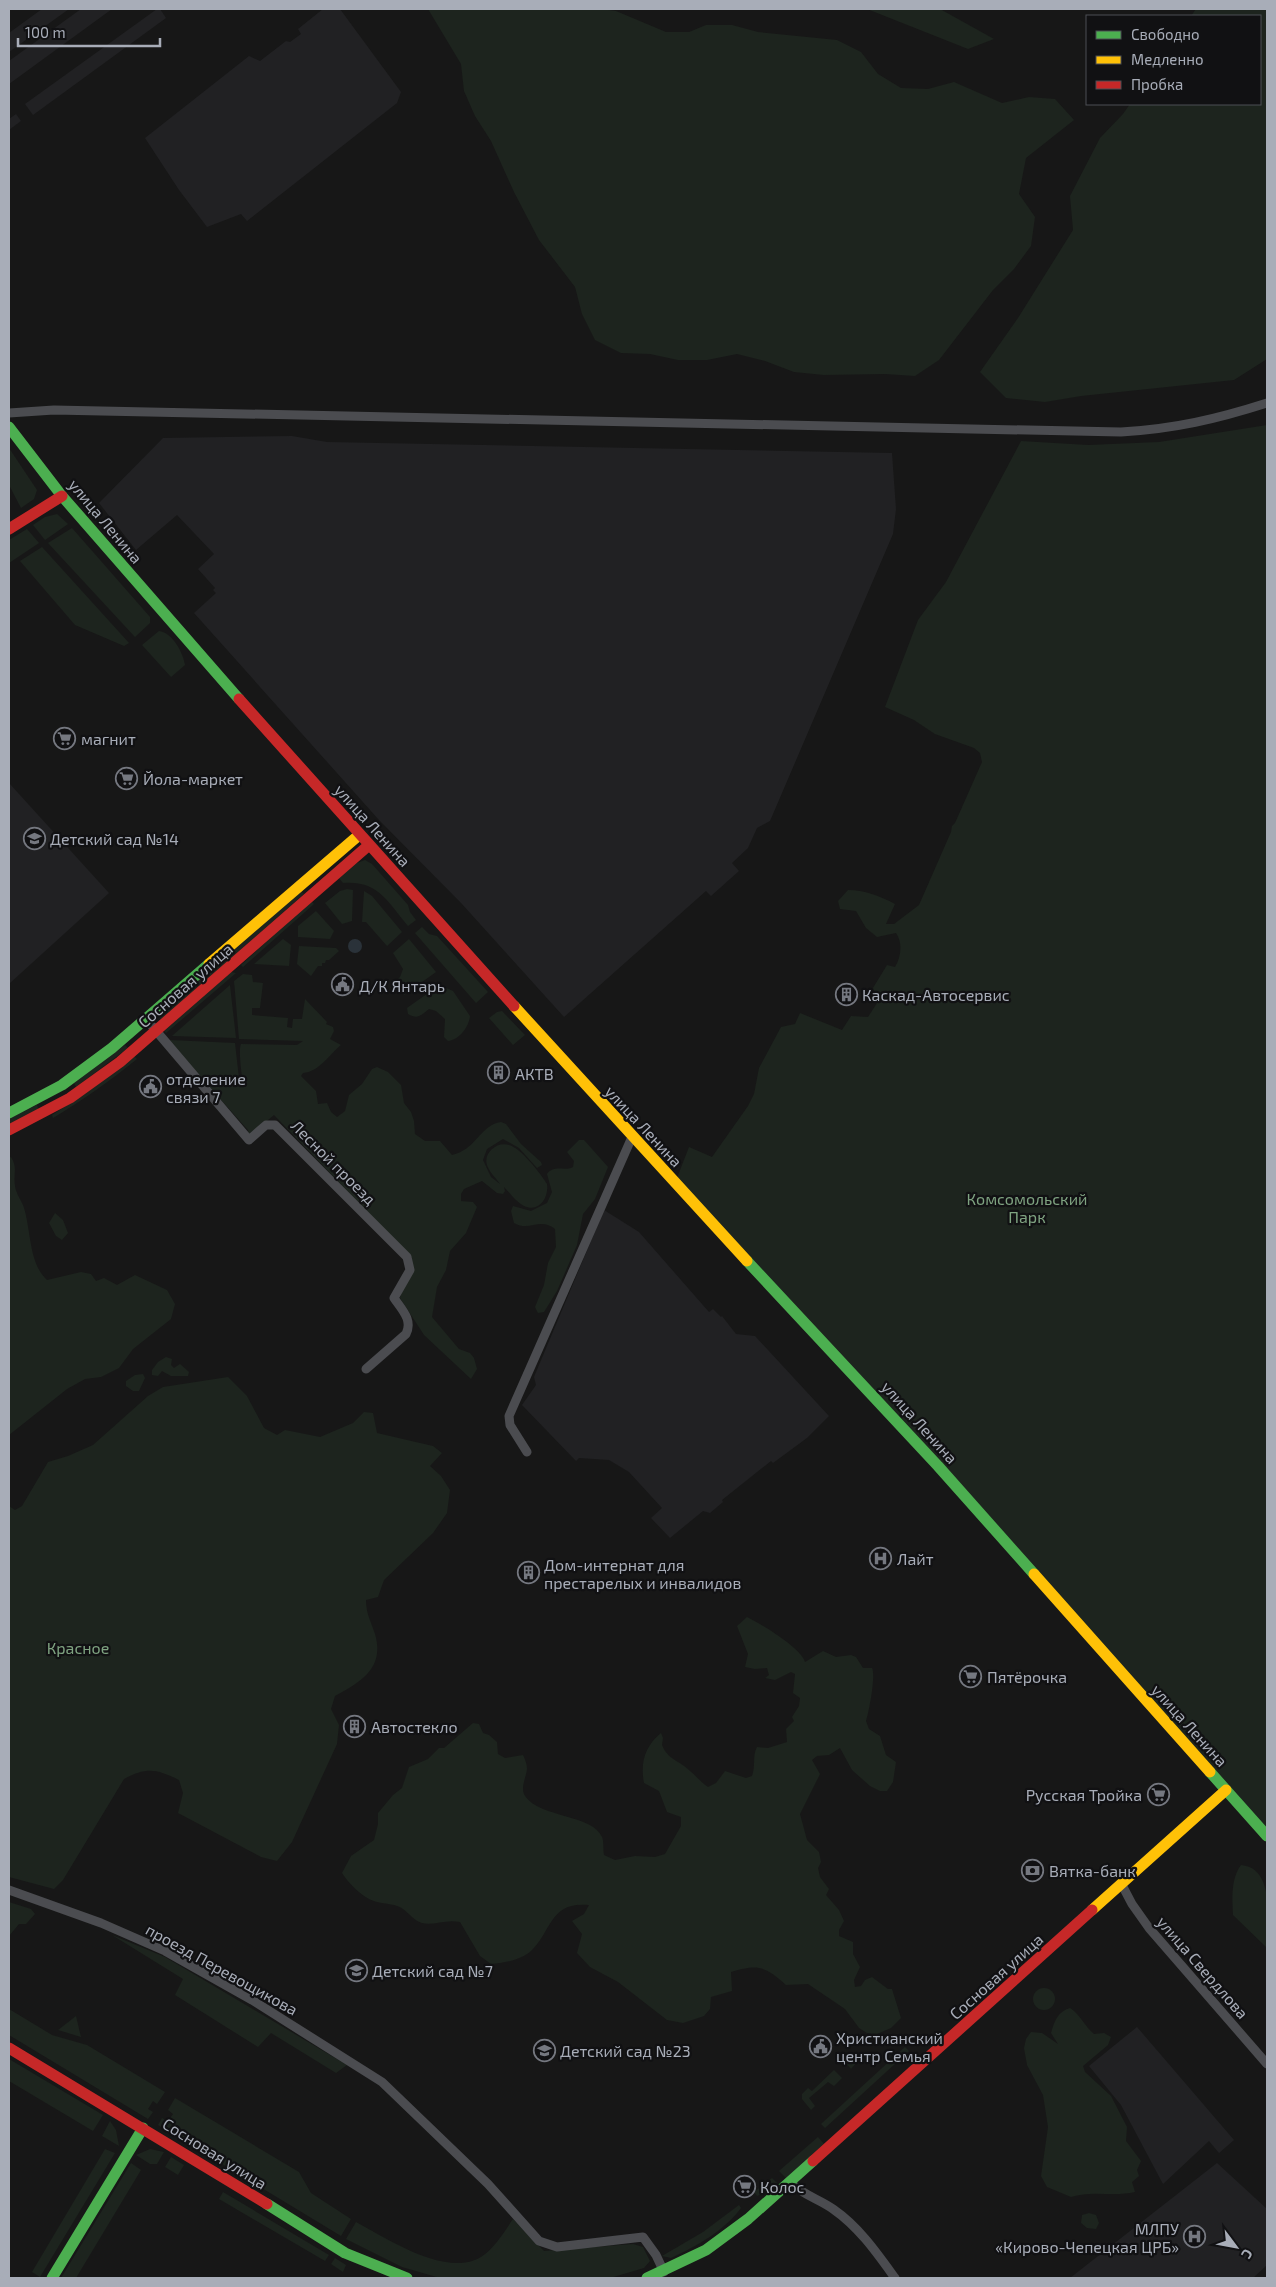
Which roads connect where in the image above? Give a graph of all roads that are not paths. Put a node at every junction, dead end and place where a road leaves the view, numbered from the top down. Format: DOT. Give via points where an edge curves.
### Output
graph roads {
  1 [pos="1267,403"];
  2 [pos="9,413"];
  3 [pos="9,427"];
  4 [pos="62,496"];
  5 [pos="9,529"];
  6 [pos="359,835"];
  7 [pos="369,845"];
  8 [pos="146,1019"];
  9 [pos="156,1032"];
  10 [pos="9,1113"];
  11 [pos="9,1130"];
  12 [pos="632,1137"];
  13 [pos="366,1368"];
  14 [pos="527,1452"];
  15 [pos="1226,1790"];
  16 [pos="1267,1836"];
  17 [pos="1122,1885"];
  18 [pos="9,1890"];
  19 [pos="9,2048"];
  20 [pos="1267,2064"];
  21 [pos="143,2128"];
  22 [pos="790,2183"];
  23 [pos="664,2272"];
  24 [pos="52,2278"];
  25 [pos="407,2278"];
  26 [pos="647,2278"];
  27 [pos="895,2278"];
  1 -- 2 [label="street" via="1195,424 1121,432 54,410"];
  3 -- 4 [label="street, улица Ленина"];
  4 -- 5 [label="street"];
  4 -- 6 [label="street, улица Ленина"];
  6 -- 7 [label="street, улица Ленина"];
  6 -- 8 [label="street, Сосновая улица"];
  7 -- 9 [label="street, Сосновая улица"];
  7 -- 12 [label="street, улица Ленина"];
  8 -- 9 [label="street, Лесной проезд"];
  8 -- 10 [label="street, Сосновая улица" via="62,1085"];
  9 -- 11 [label="street, Сосновая улица" via="93,1082 51,1109"];
  9 -- 13 [label="street, Лесной проезд" via="249,1140 266,1125 275,1125 407,1257 410,1270 394,1298 410,1327"];
  12 -- 14 [label="street" via="510,1416 510,1425"];
  12 -- 15 [label="street, улица Ленина" via="938,1466"];
  15 -- 16 [label="street, улица Ленина"];
  15 -- 17 [label="street, Сосновая улица"];
  17 -- 20 [label="street, улица Свердлова" via="1149,1928"];
  17 -- 22 [label="street, Сосновая улица"];
  18 -- 23 [label="street, проезд Перевощикова" via="101,1923 165,1951 252,2000 382,2082 488,2184 539,2241 557,2247 642,2237 656,2254"];
  19 -- 21 [label="street, Сосновая улица"];
  21 -- 24 [label="street"];
  21 -- 25 [label="street, Сосновая улица" via="345,2253"];
  22 -- 23 [label="street, Сосновая улица" via="706,2250"];
  22 -- 27 [label="street" via="800,2193 814,2197 835,2211 874,2247"];
  23 -- 26 [label="street, Сосновая улица"];
}
